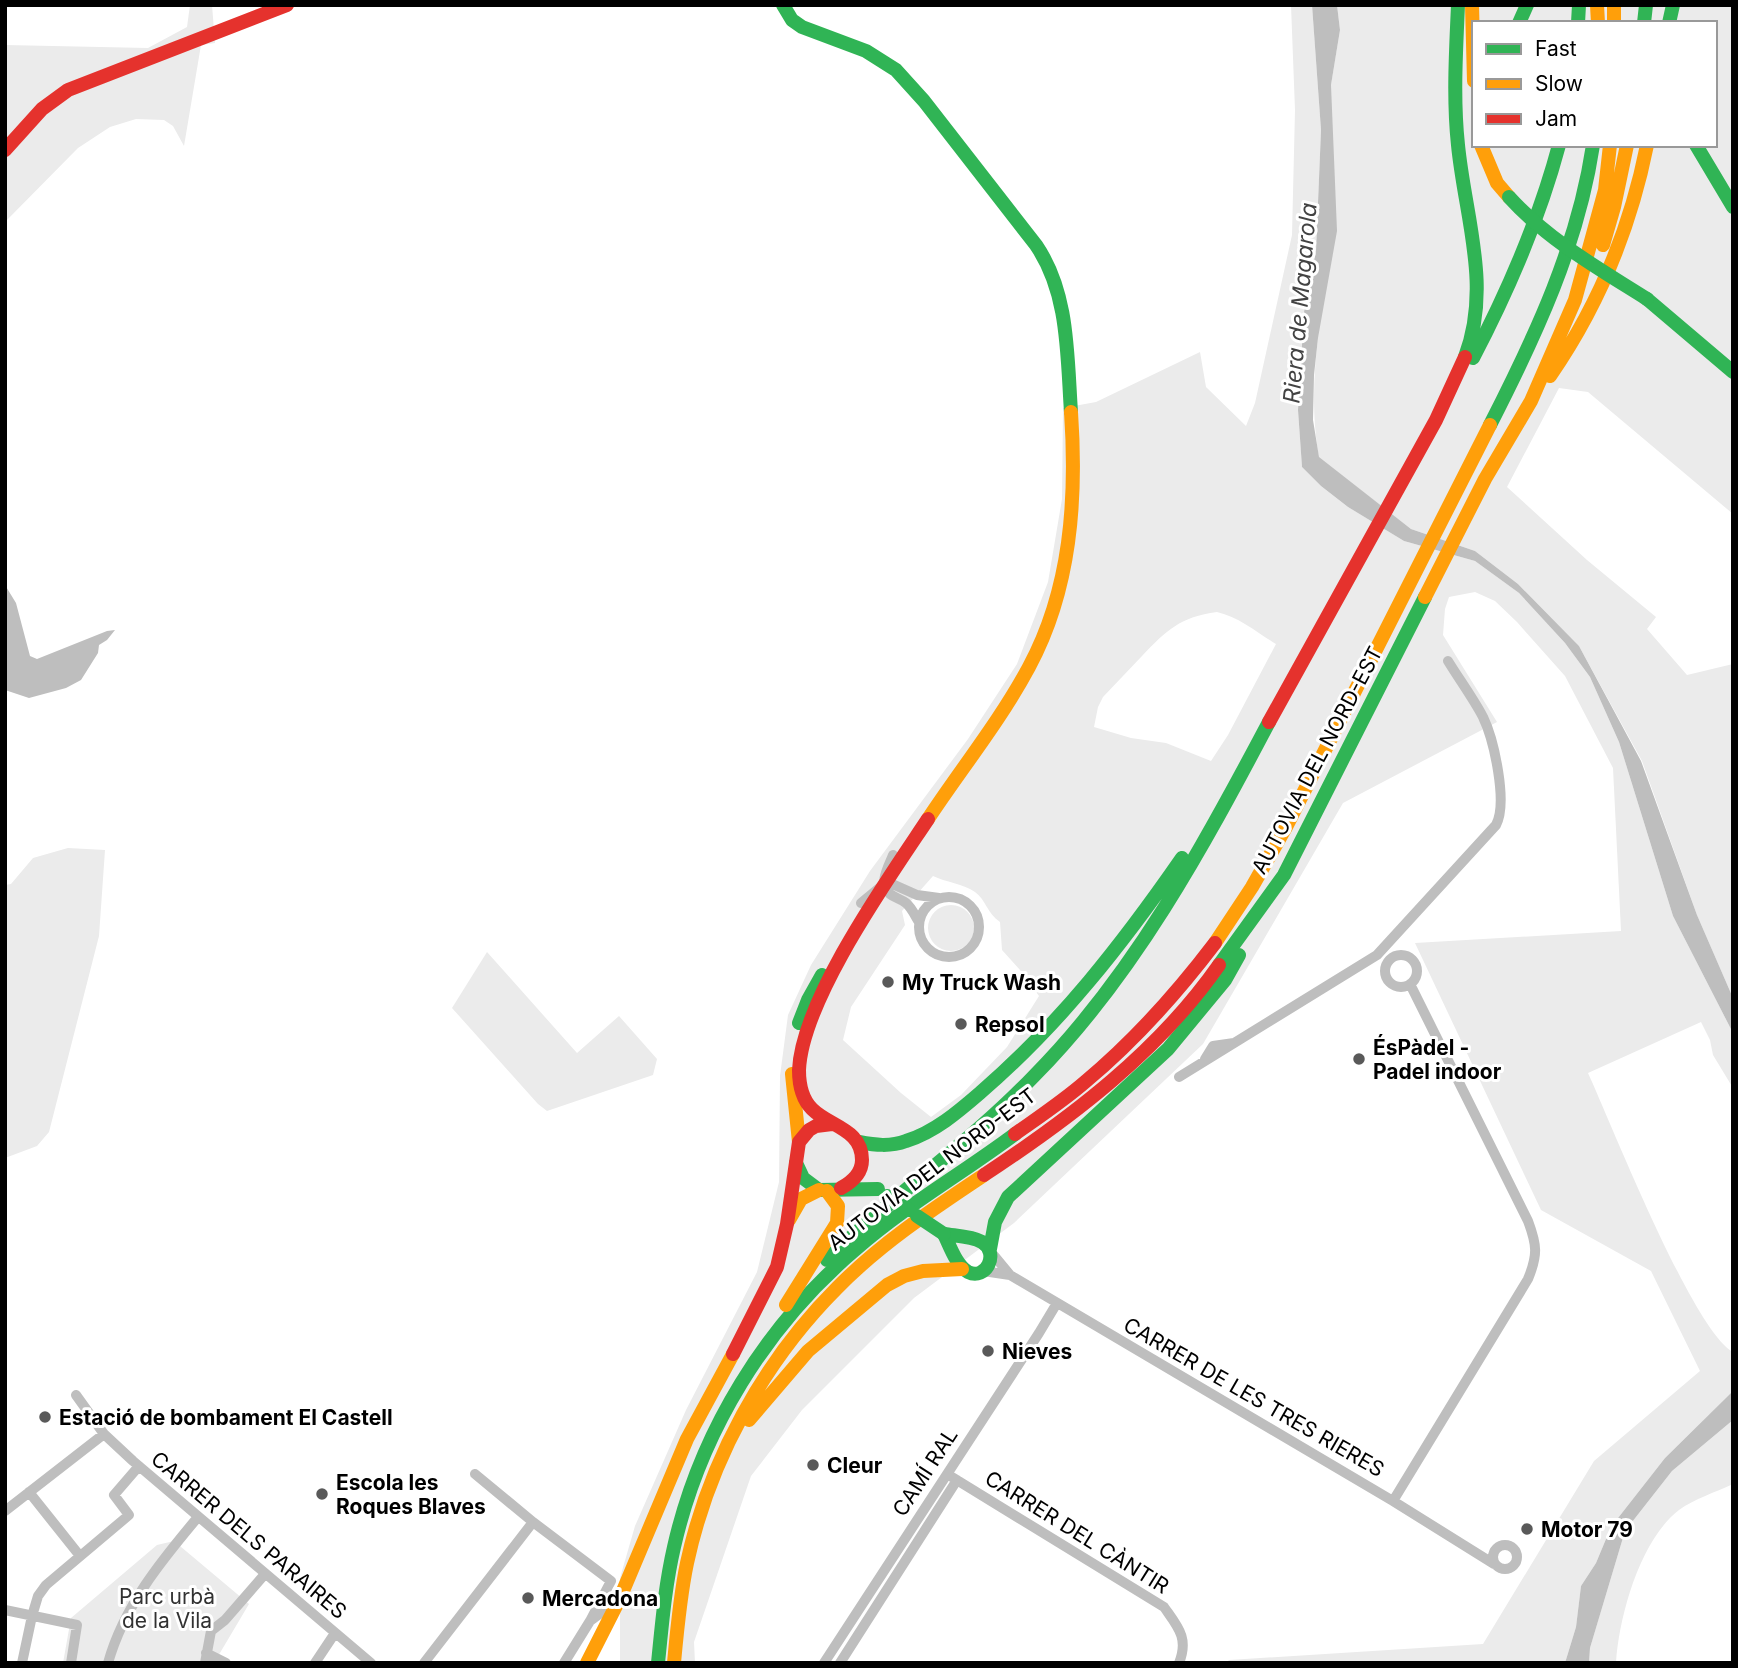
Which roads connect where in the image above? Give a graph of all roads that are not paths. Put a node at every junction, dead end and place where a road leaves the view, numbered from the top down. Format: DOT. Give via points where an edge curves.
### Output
graph roads {
  1 [pos="287,5"];
  2 [pos="783,5"];
  3 [pos="1458,5"];
  4 [pos="1527,5"];
  5 [pos="1520,21"];
  6 [pos="1482,147"];
  7 [pos="1491,147"];
  8 [pos="1559,147"];
  9 [pos="1593,147"];
  10 [pos="1610,147"];
  11 [pos="1627,147"];
  12 [pos="1646,147"];
  13 [pos="1697,147"];
  14 [pos="5,150"];
  15 [pos="1508,197"];
  16 [pos="1733,206"];
  17 [pos="1553,352"];
  18 [pos="1733,372"];
  19 [pos="1531,401"];
  20 [pos="1445,402"];
  21 [pos="1447,661"];
  22 [pos="1291,679"];
  23 [pos="896,859"];
  24 [pos="1283,875"];
  25 [pos="884,884"];
  26 [pos="901,886"];
  27 [pos="893,897"];
  28 [pos="939,898"];
  29 [pos="866,903"];
  30 [pos="919,922"];
  31 [pos="1410,984"];
  32 [pos="1180,1077"];
  33 [pos="832,1124"];
  34 [pos="799,1142"];
  35 [pos="859,1142"];
  36 [pos="862,1162"];
  37 [pos="796,1163"];
  38 [pos="829,1190"];
  39 [pos="883,1192"];
  40 [pos="787,1224"];
  41 [pos="944,1234"];
  42 [pos="971,1238"];
  43 [pos="991,1251"];
  44 [pos="959,1262"];
  45 [pos="984,1271"];
  46 [pos="1010,1275"];
  47 [pos="1057,1303"];
  48 [pos="795,1306"];
  49 [pos="779,1325"];
  50 [pos="76,1395"];
  51 [pos="738,1428"];
  52 [pos="104,1434"];
  53 [pos="139,1466"];
  54 [pos="475,1474"];
  55 [pos="947,1474"];
  56 [pos="957,1480"];
  57 [pos="29,1492"];
  58 [pos="1393,1501"];
  59 [pos="5,1511"];
  60 [pos="198,1517"];
  61 [pos="533,1522"];
  62 [pos="1494,1550"];
  63 [pos="1478,1554"];
  64 [pos="80,1556"];
  65 [pos="1494,1564"];
  66 [pos="265,1574"];
  67 [pos="620,1598"];
  68 [pos="5,1610"];
  69 [pos="32,1616"];
  70 [pos="590,1621"];
  71 [pos="335,1633"];
  72 [pos="205,1658"];
  73 [pos="224,1662"];
  74 [pos="22,1663"];
  75 [pos="71,1663"];
  76 [pos="108,1663"];
  77 [pos="315,1663"];
  78 [pos="371,1663"];
  79 [pos="424,1663"];
  80 [pos="564,1663"];
  81 [pos="587,1663"];
  82 [pos="658,1663"];
  83 [pos="674,1663"];
  84 [pos="824,1663"];
  85 [pos="840,1663"];
  86 [pos="1179,1663"];
  1 -- 14 [label="main road" via="68,90 42,109"];
  2 -- 23 [label="main road" via="802,27 874,56 898,74 1003,201 1043,255 1058,289 1074,492 1069,551 1058,596 1035,655 1007,705"];
  3 -- 20 [label="main road" via="1455,112 1478,290 1471,341"];
  4 -- 5 [label="main road"];
  6 -- 15 [label="main road" via="1493,176"];
  7 -- 15 [label="main road"];
  8 -- 20 [label="main road" via="1526,250 1498,311"];
  9 -- 48 [label="main road, AUTOVIA DEL NORD-EST" via="1587,193 1556,290 1268,860 1208,954 1102,1068 855,1249"];
  10 -- 17 [label="main road, AUTOVIA DEL NORD-EST" via="1592,243"];
  11 -- 17 [label="main road" via="1595,270 1579,309"];
  12 -- 19 [label="main road" via="1627,225 1595,303 1566,354"];
  13 -- 16 [label="main road"];
  15 -- 18 [label="main road, bridge" via="1538,228 1647,299"];
  17 -- 19 [label="main road, AUTOVIA DEL NORD-EST"];
  19 -- 24 [label="main road, AUTOVIA DEL NORD-EST" via="1485,479"];
  20 -- 22 [label="main road"];
  21 -- 32 [label="street" via="1483,718 1502,801 1501,816 1384,949"];
  22 -- 35 [label="main road" via="1143,916 1075,999 1027,1050 946,1120 894,1144"];
  22 -- 48 [label="main road" via="1194,859 1112,985 1033,1078 847,1240 820,1268"];
  23 -- 25 [label="main road"];
  23 -- 26 [label="street"];
  23 -- 29 [label="main road"];
  24 -- 43 [label="main road" via="1225,979 1168,1049 1008,1197 991,1232"];
  24 -- 51 [label="main road, AUTOVIA DEL NORD-EST" via="1214,973 1106,1088 938,1206 836,1289 752,1395"];
  25 -- 26 [label="street"];
  25 -- 27 [label="street"];
  25 -- 29 [label="main road"];
  26 -- 28 [label="street" via="917,895"];
  27 -- 29 [label="street"];
  27 -- 30 [label="street" via="905,902"];
  28 -- 30 [label="street" via="926,907"];
  28 -- 30 [label="street" via="957,898 976,915 978,933 969,948 949,956 932,951 921,937"];
  29 -- 33 [label="main road" via="804,1039 803,1096"];
  29 -- 34 [label="main road" via="800,1019 792,1066"];
  31 -- 58 [label="street" via="1528,1221 1536,1254 1528,1279"];
  33 -- 34 [label="main road" via="816,1126"];
  33 -- 35 [label="main road" via="845,1128"];
  34 -- 37 [label="main road"];
  35 -- 36 [label="main road"];
  36 -- 38 [label="main road" via="848,1185"];
  36 -- 39 [label="main road"];
  37 -- 38 [label="main road" via="803,1178"];
  37 -- 40 [label="main road"];
  38 -- 39 [label="main road"];
  38 -- 40 [label="main road" via="802,1199"];
  38 -- 49 [label="main road" via="838,1206 837,1223 786,1304"];
  39 -- 41 [label="main road, bridge"];
  40 -- 67 [label="main road" via="777,1267 687,1439"];
  41 -- 42 [label="main road"];
  41 -- 44 [label="main road"];
  42 -- 43 [label="main road" via="983,1241"];
  42 -- 44 [label="main road" via="961,1244"];
  43 -- 45 [label="main road"];
  43 -- 46 [label="street, CARRER DE LES TRES RIERES"];
  44 -- 45 [label="main road" via="973,1274"];
  44 -- 51 [label="main road" via="918,1270 887,1285 808,1351"];
  45 -- 46 [label="street, CARRER DE LES TRES RIERES"];
  46 -- 47 [label="street, CARRER DE LES TRES RIERES"];
  47 -- 55 [label="street, CAMÍ RAL"];
  47 -- 58 [label="street, CARRER DE LES TRES RIERES"];
  48 -- 49 [label="main road, AUTOVIA DEL NORD-EST"];
  49 -- 82 [label="main road, AUTOVIA DEL NORD-EST" via="739,1384 696,1475 671,1558"];
  50 -- 52 [label="street, CARRER DELS PARAIRES"];
  51 -- 83 [label="main road, AUTOVIA DEL NORD-EST" via="698,1521 682,1587"];
  52 -- 53 [label="street, CARRER DELS PARAIRES"];
  52 -- 57 [label="street"];
  53 -- 60 [label="street, CARRER DELS PARAIRES"];
  53 -- 64 [label="street" via="114,1496 129,1515"];
  54 -- 61 [label="street"];
  55 -- 56 [label="street, CARRER DEL CÀNTIR"];
  55 -- 84 [label="street, CAMÍ RAL"];
  56 -- 85 [label="street, CAMÍ RAL"];
  56 -- 86 [label="street, CARRER DEL CÀNTIR" via="1164,1607 1180,1630 1185,1648"];
  57 -- 59 [label="street"];
  57 -- 64 [label="street"];
  58 -- 63 [label="street, CARRER DE LES TRES RIERES"];
  60 -- 66 [label="street, CARRER DELS PARAIRES"];
  60 -- 76 [label="street" via="130,1607"];
  61 -- 70 [label="street" via="611,1581"];
  61 -- 79 [label="street"];
  62 -- 63 [label="street"];
  62 -- 65 [label="street"];
  62 -- 65 [label="street" via="1509,1545 1517,1559 1510,1569"];
  63 -- 65 [label="street, CARRER DE LES TRES RIERES"];
  64 -- 69 [label="street" via="46,1585"];
  66 -- 71 [label="street, CARRER DELS PARAIRES"];
  66 -- 72 [label="street" via="211,1631"];
  67 -- 70 [label="street"];
  67 -- 81 [label="main road"];
  68 -- 69 [label="street"];
  69 -- 74 [label="street"];
  69 -- 75 [label="street" via="77,1625"];
  70 -- 80 [label="street"];
  71 -- 77 [label="street"];
  71 -- 78 [label="street, CARRER DELS PARAIRES"];
  72 -- 73 [label="street"];
}
